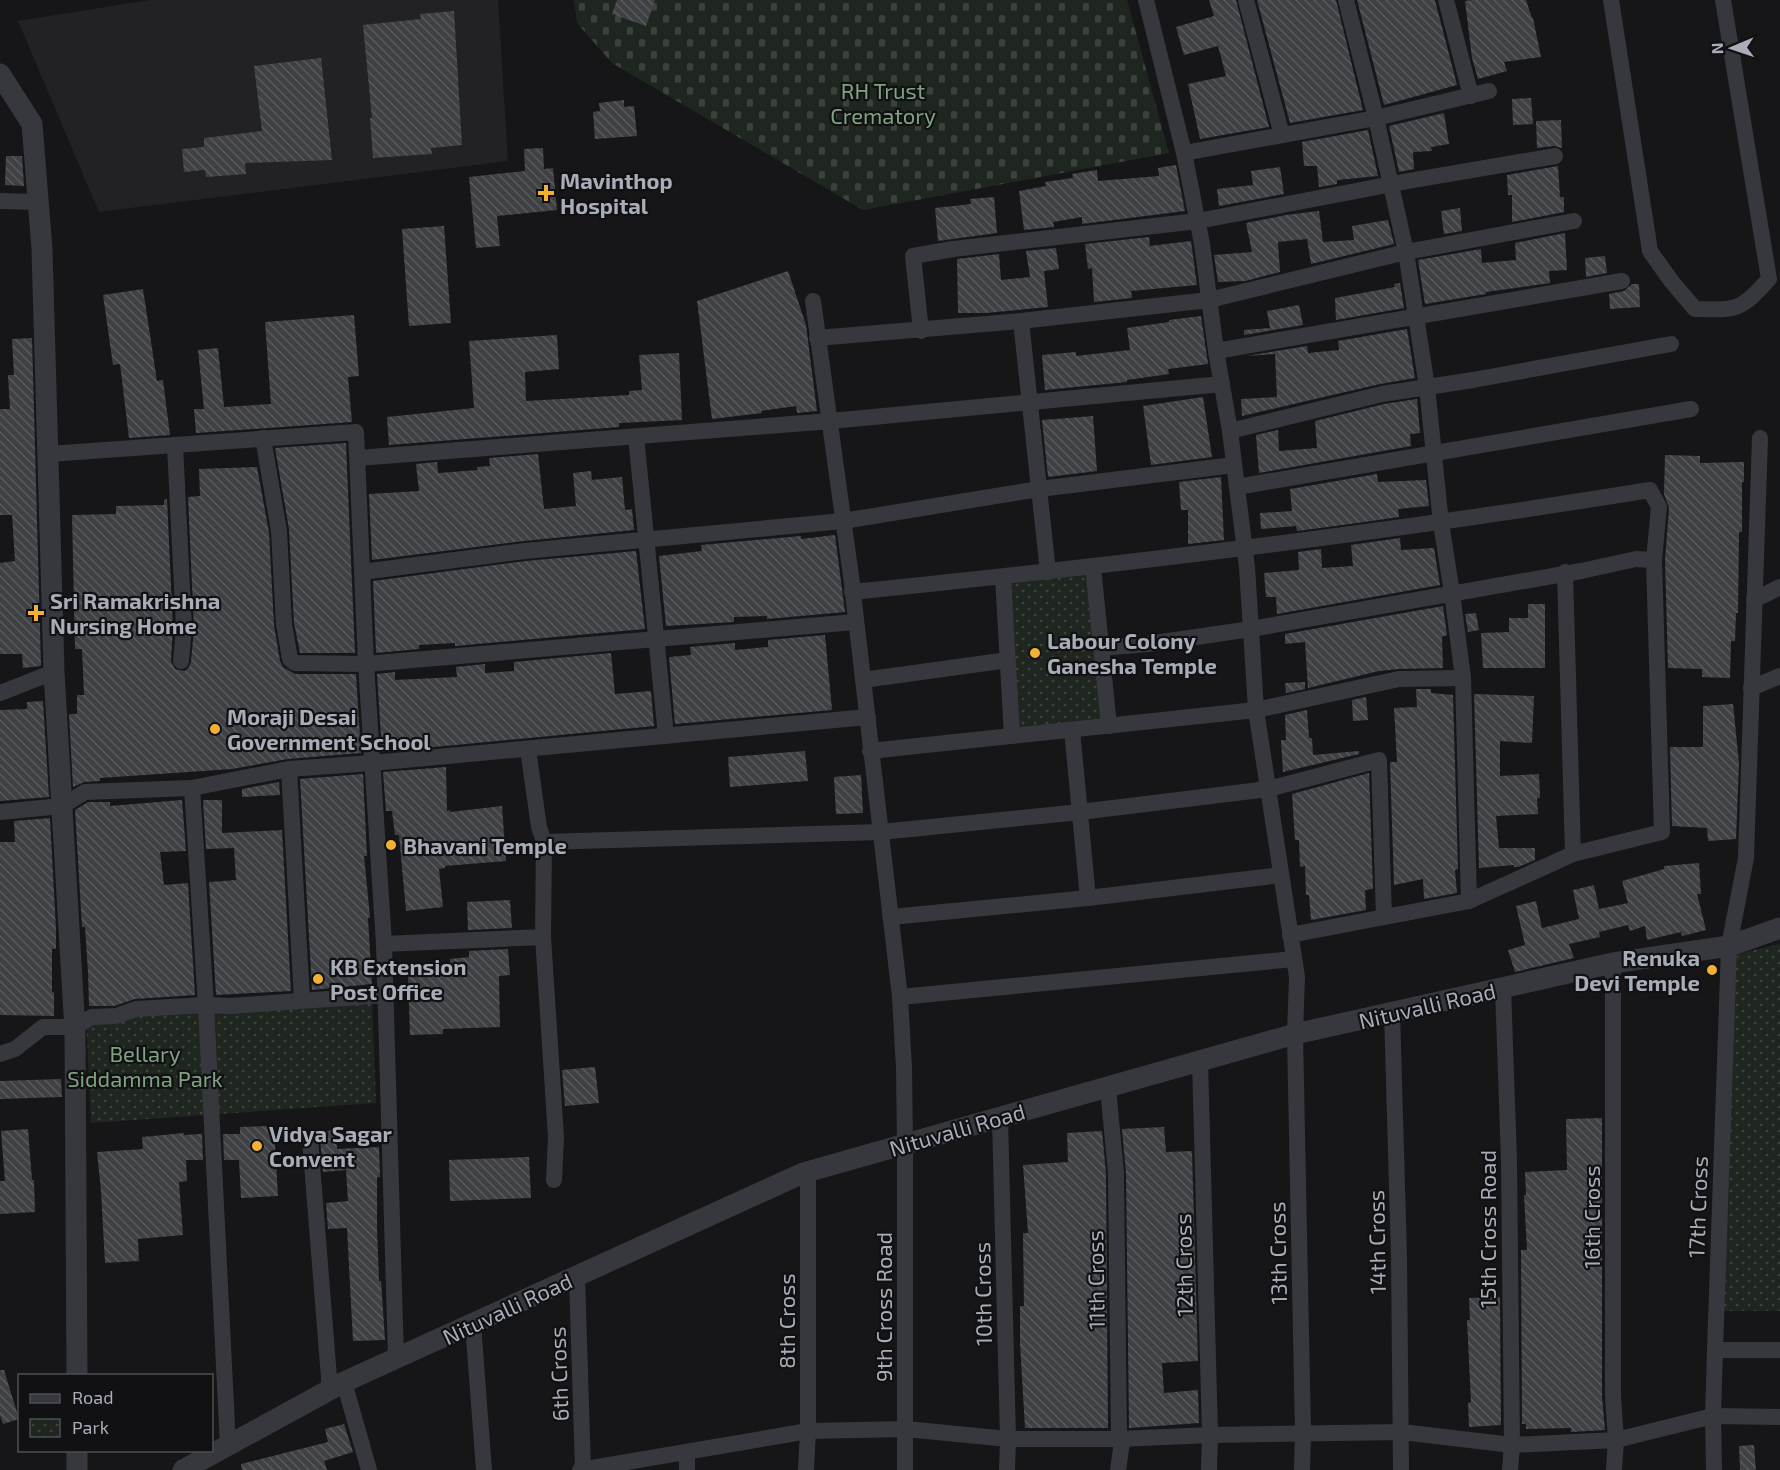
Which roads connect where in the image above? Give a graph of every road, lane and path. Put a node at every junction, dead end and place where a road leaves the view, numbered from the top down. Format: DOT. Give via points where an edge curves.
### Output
graph roads {
  1 [pos="1146,0"];
  2 [pos="1246,0"];
  3 [pos="1346,0"];
  4 [pos="1446,0"];
  5 [pos="1611,0"];
  6 [pos="1723,0"];
  7 [pos="0,74"];
  8 [pos="1489,91"];
  9 [pos="1471,96"];
  10 [pos="1376,118"];
  11 [pos="1282,135"];
  12 [pos="1184,153"];
  13 [pos="1555,156"];
  14 [pos="1391,184"];
  15 [pos="0,201"];
  16 [pos="38,202"];
  17 [pos="1197,221"];
  18 [pos="1574,221"];
  19 [pos="1406,252"];
  20 [pos="1622,281"];
  21 [pos="1209,300"];
  22 [pos="813,301"];
  23 [pos="1415,318"];
  24 [pos="1021,321"];
  25 [pos="921,331"];
  26 [pos="817,338"];
  27 [pos="1671,344"];
  28 [pos="1216,351"];
  29 [pos="1222,384"];
  30 [pos="1427,387"];
  31 [pos="1030,404"];
  32 [pos="1691,410"];
  33 [pos="831,421"];
  34 [pos="1230,431"];
  35 [pos="636,436"];
  36 [pos="263,438"];
  37 [pos="1760,438"];
  38 [pos="175,445"];
  39 [pos="1433,453"];
  40 [pos="49,454"];
  41 [pos="358,458"];
  42 [pos="1234,465"];
  43 [pos="1237,487"];
  44 [pos="1039,489"];
  45 [pos="843,520"];
  46 [pos="1441,523"];
  47 [pos="646,539"];
  48 [pos="1244,546"];
  49 [pos="1654,560"];
  50 [pos="1093,567"];
  51 [pos="362,572"];
  52 [pos="1048,572"];
  53 [pos="1565,572"];
  54 [pos="1003,577"];
  55 [pos="1780,586"];
  56 [pos="852,592"];
  57 [pos="1452,593"];
  58 [pos="1754,600"];
  59 [pos="855,622"];
  60 [pos="1251,629"];
  61 [pos="656,640"];
  62 [pos="1101,648"];
  63 [pos="1008,660"];
  64 [pos="181,661"];
  65 [pos="366,664"];
  66 [pos="54,672"];
  67 [pos="1780,676"];
  68 [pos="1463,678"];
  69 [pos="862,680"];
  70 [pos="1751,688"];
  71 [pos="0,693"];
  72 [pos="1256,710"];
  73 [pos="868,717"];
  74 [pos="1109,726"];
  75 [pos="1072,730"];
  76 [pos="666,736"];
  77 [pos="1012,736"];
  78 [pos="528,749"];
  79 [pos="870,751"];
  80 [pos="372,763"];
  81 [pos="289,769"];
  82 [pos="192,788"];
  83 [pos="1268,789"];
  84 [pos="62,806"];
  85 [pos="0,812"];
  86 [pos="1080,812"];
  87 [pos="881,832"];
  88 [pos="544,842"];
  89 [pos="1573,854"];
  90 [pos="1281,875"];
  91 [pos="1088,898"];
  92 [pos="1469,901"];
  93 [pos="891,917"];
  94 [pos="1384,917"];
  95 [pos="1780,928"];
  96 [pos="1290,935"];
  97 [pos="543,937"];
  98 [pos="384,944"];
  99 [pos="1729,946"];
  100 [pos="1294,959"];
  101 [pos="1613,963"];
  102 [pos="1503,988"];
  103 [pos="386,995"];
  104 [pos="900,998"];
  105 [pos="302,1000"];
  106 [pos="206,1005"];
  107 [pos="1392,1012"];
  108 [pos="74,1027"];
  109 [pos="1295,1034"];
  110 [pos="0,1054"];
  111 [pos="1200,1060"];
  112 [pos="1108,1088"];
  113 [pos="1000,1117"];
  114 [pos="310,1139"];
  115 [pos="905,1144"];
  116 [pos="808,1172"];
  117 [pos="554,1180"];
  118 [pos="577,1276"];
  119 [pos="473,1324"];
  120 [pos="1715,1350"];
  121 [pos="1780,1350"];
  122 [pos="396,1359"];
  123 [pos="77,1374"];
  124 [pos="337,1386"];
  125 [pos="1713,1416"];
  126 [pos="1780,1417"];
  127 [pos="906,1429"];
  128 [pos="808,1431"];
  129 [pos="1402,1432"];
  130 [pos="1303,1433"];
  131 [pos="1210,1435"];
  132 [pos="1008,1439"];
  133 [pos="1119,1439"];
  134 [pos="1616,1440"];
  135 [pos="1512,1445"];
  136 [pos="228,1446"];
  137 [pos="77,1452"];
  138 [pos="687,1452"];
  139 [pos="77,1470"];
  140 [pos="183,1470"];
  141 [pos="369,1470"];
  142 [pos="484,1470"];
  143 [pos="582,1470"];
  144 [pos="687,1470"];
  145 [pos="806,1470"];
  146 [pos="905,1470"];
  147 [pos="1007,1470"];
  148 [pos="1118,1470"];
  149 [pos="1209,1470"];
  150 [pos="1302,1470"];
  151 [pos="1401,1470"];
  152 [pos="1510,1470"];
  153 [pos="1614,1470"];
  154 [pos="1714,1470"];
  1 -- 12 [label="street, 13th Cross"];
  2 -- 11 [label="street"];
  3 -- 10 [label="street"];
  4 -- 9 [label="street"];
  5 -- 6 [label="street" via="1650,251 1695,309 1727,310 1748,302 1769,279"];
  7 -- 16 [label="street" via="32,124"];
  8 -- 9 [label="street"];
  9 -- 10 [label="street"];
  10 -- 11 [label="street"];
  10 -- 14 [label="street"];
  11 -- 12 [label="street"];
  12 -- 17 [label="street, 13th Cross"];
  13 -- 14 [label="street"];
  14 -- 17 [label="street"];
  14 -- 19 [label="street"];
  15 -- 16 [label="street"];
  16 -- 40 [label="street"];
  17 -- 21 [label="street, 13th Cross"];
  17 -- 25 [label="street" via="913,256"];
  18 -- 19 [label="street"];
  19 -- 21 [label="street"];
  19 -- 23 [label="street"];
  20 -- 23 [label="street"];
  21 -- 24 [label="street"];
  21 -- 28 [label="street, 13th Cross"];
  22 -- 26 [label="street, 9th Cross Road"];
  23 -- 28 [label="street"];
  23 -- 30 [label="street"];
  24 -- 25 [label="street"];
  24 -- 31 [label="street"];
  25 -- 26 [label="street"];
  26 -- 33 [label="street, 9th Cross Road"];
  27 -- 30 [label="street"];
  28 -- 29 [label="street, 13th Cross"];
  29 -- 31 [label="street"];
  29 -- 34 [label="street, 13th Cross"];
  30 -- 34 [label="street"];
  30 -- 39 [label="street"];
  31 -- 33 [label="street"];
  31 -- 44 [label="street"];
  32 -- 39 [label="street"];
  33 -- 35 [label="street"];
  33 -- 45 [label="street, 9th Cross Road"];
  34 -- 42 [label="street, 13th Cross"];
  35 -- 41 [label="street"];
  35 -- 47 [label="street"];
  36 -- 38 [label="street"];
  36 -- 41 [label="street" via="356,432"];
  36 -- 65 [label="street" via="279,531 290,659 295,663"];
  37 -- 58 [label="street, 17th Cross"];
  38 -- 40 [label="street"];
  38 -- 64 [label="street" via="184,628"];
  39 -- 43 [label="street"];
  39 -- 46 [label="street"];
  40 -- 66 [label="street"];
  41 -- 51 [label="street"];
  42 -- 43 [label="street, 13th Cross"];
  42 -- 44 [label="street"];
  43 -- 48 [label="street, 13th Cross"];
  44 -- 45 [label="street"];
  44 -- 52 [label="street"];
  45 -- 47 [label="street"];
  45 -- 56 [label="street, 9th Cross Road"];
  46 -- 48 [label="street"];
  46 -- 49 [label="street" via="1650,490 1659,507"];
  46 -- 57 [label="street"];
  47 -- 51 [label="street"];
  47 -- 61 [label="street"];
  48 -- 50 [label="street"];
  48 -- 60 [label="street, 13th Cross"];
  49 -- 53 [label="street" via="1636,559"];
  49 -- 89 [label="street" via="1662,832"];
  50 -- 52 [label="street"];
  50 -- 62 [label="street"];
  51 -- 65 [label="street"];
  52 -- 54 [label="street"];
  53 -- 57 [label="street"];
  53 -- 89 [label="street"];
  54 -- 56 [label="street"];
  54 -- 63 [label="street"];
  55 -- 58 [label="street"];
  56 -- 59 [label="street, 9th Cross Road"];
  57 -- 60 [label="street"];
  57 -- 68 [label="street"];
  58 -- 70 [label="street, 17th Cross"];
  59 -- 61 [label="street"];
  59 -- 69 [label="street, 9th Cross Road"];
  60 -- 62 [label="street"];
  60 -- 72 [label="street, 13th Cross"];
  61 -- 65 [label="street"];
  61 -- 76 [label="street"];
  62 -- 74 [label="street"];
  63 -- 69 [label="street"];
  63 -- 77 [label="street"];
  65 -- 80 [label="street"];
  66 -- 71 [label="street"];
  66 -- 84 [label="street"];
  67 -- 70 [label="street"];
  68 -- 72 [label="street" via="1399,679"];
  68 -- 92 [label="street"];
  69 -- 73 [label="street, 9th Cross Road"];
  70 -- 99 [label="street, 17th Cross" via="1746,858"];
  72 -- 74 [label="street"];
  72 -- 83 [label="street, 13th Cross"];
  73 -- 76 [label="street"];
  73 -- 79 [label="street, 9th Cross Road"];
  74 -- 75 [label="street"];
  75 -- 77 [label="street"];
  75 -- 86 [label="street"];
  76 -- 78 [label="street"];
  77 -- 79 [label="street"];
  78 -- 80 [label="street"];
  78 -- 88 [label="street"];
  79 -- 87 [label="street, 9th Cross Road"];
  80 -- 81 [label="street"];
  80 -- 98 [label="street"];
  81 -- 82 [label="street"];
  81 -- 105 [label="street"];
  82 -- 84 [label="street" via="85,792"];
  82 -- 106 [label="street"];
  83 -- 86 [label="street"];
  83 -- 90 [label="street, 13th Cross"];
  83 -- 94 [label="street" via="1379,760"];
  84 -- 85 [label="street"];
  84 -- 108 [label="street"];
  86 -- 87 [label="street"];
  86 -- 91 [label="street"];
  87 -- 88 [label="street"];
  87 -- 93 [label="street, 9th Cross Road"];
  88 -- 97 [label="street"];
  89 -- 92 [label="street"];
  90 -- 91 [label="street"];
  90 -- 96 [label="street, 13th Cross"];
  91 -- 93 [label="street"];
  92 -- 94 [label="street"];
  93 -- 104 [label="street, 9th Cross Road"];
  94 -- 96 [label="street"];
  95 -- 99 [label="street, Nituvalli Road"];
  96 -- 100 [label="street, 13th Cross"];
  97 -- 98 [label="street"];
  97 -- 117 [label="street" via="556,1137"];
  98 -- 103 [label="street"];
  99 -- 101 [label="street, Nituvalli Road"];
  99 -- 120 [label="street, 17th Cross"];
  100 -- 104 [label="street"];
  100 -- 109 [label="street, 13th Cross"];
  101 -- 102 [label="street, Nituvalli Road"];
  101 -- 134 [label="street, 16th Cross"];
  102 -- 107 [label="street, Nituvalli Road"];
  102 -- 135 [label="street, 15th Cross Road"];
  103 -- 105 [label="street"];
  103 -- 122 [label="street"];
  104 -- 115 [label="street, 9th Cross Road"];
  105 -- 106 [label="street"];
  106 -- 108 [label="street" via="136,1009 116,1016 92,1017"];
  106 -- 136 [label="street"];
  107 -- 109 [label="street, Nituvalli Road"];
  107 -- 129 [label="street, 14th Cross"];
  108 -- 110 [label="street" via="43,1027 15,1049"];
  108 -- 123 [label="street"];
  109 -- 111 [label="street, Nituvalli Road"];
  109 -- 130 [label="street, 13th Cross"];
  111 -- 112 [label="street, Nituvalli Road"];
  111 -- 131 [label="street, 12th Cross"];
  112 -- 113 [label="street, Nituvalli Road"];
  112 -- 133 [label="street, 11th Cross" via="1116,1173"];
  113 -- 115 [label="street, Nituvalli Road"];
  113 -- 132 [label="street, 10th Cross"];
  114 -- 124 [label="street"];
  115 -- 116 [label="street, Nituvalli Road"];
  115 -- 127 [label="street, 9th Cross Road"];
  116 -- 118 [label="street, Nituvalli Road"];
  116 -- 128 [label="street, 8th Cross"];
  118 -- 119 [label="street, Nituvalli Road"];
  118 -- 143 [label="street, 6th Cross"];
  119 -- 122 [label="street, Nituvalli Road"];
  119 -- 142 [label="street"];
  120 -- 121 [label="street"];
  120 -- 125 [label="street, 17th Cross"];
  122 -- 124 [label="street, Nituvalli Road"];
  124 -- 136 [label="street, Nituvalli Road"];
  124 -- 141 [label="street"];
  125 -- 126 [label="street"];
  125 -- 134 [label="street"];
  125 -- 154 [label="street, 17th Cross"];
  127 -- 128 [label="street"];
  127 -- 132 [label="street"];
  127 -- 146 [label="street, 9th Cross Road"];
  128 -- 138 [label="street"];
  128 -- 145 [label="street, 8th Cross"];
  129 -- 130 [label="street"];
  129 -- 135 [label="street"];
  129 -- 151 [label="street, 14th Cross"];
  130 -- 131 [label="street"];
  130 -- 150 [label="street, 13th Cross"];
  131 -- 133 [label="street"];
  131 -- 149 [label="street, 12th Cross"];
  132 -- 133 [label="street"];
  132 -- 147 [label="street, 10th Cross"];
  133 -- 148 [label="street, 11th Cross" via="1122,1442"];
  134 -- 135 [label="street"];
  134 -- 153 [label="street, 16th Cross"];
  135 -- 152 [label="street, 15th Cross Road"];
  136 -- 140 [label="street, Nituvalli Road"];
  137 -- 139 [label="street"];
  138 -- 143 [label="street"];
  138 -- 144 [label="street"];
}
